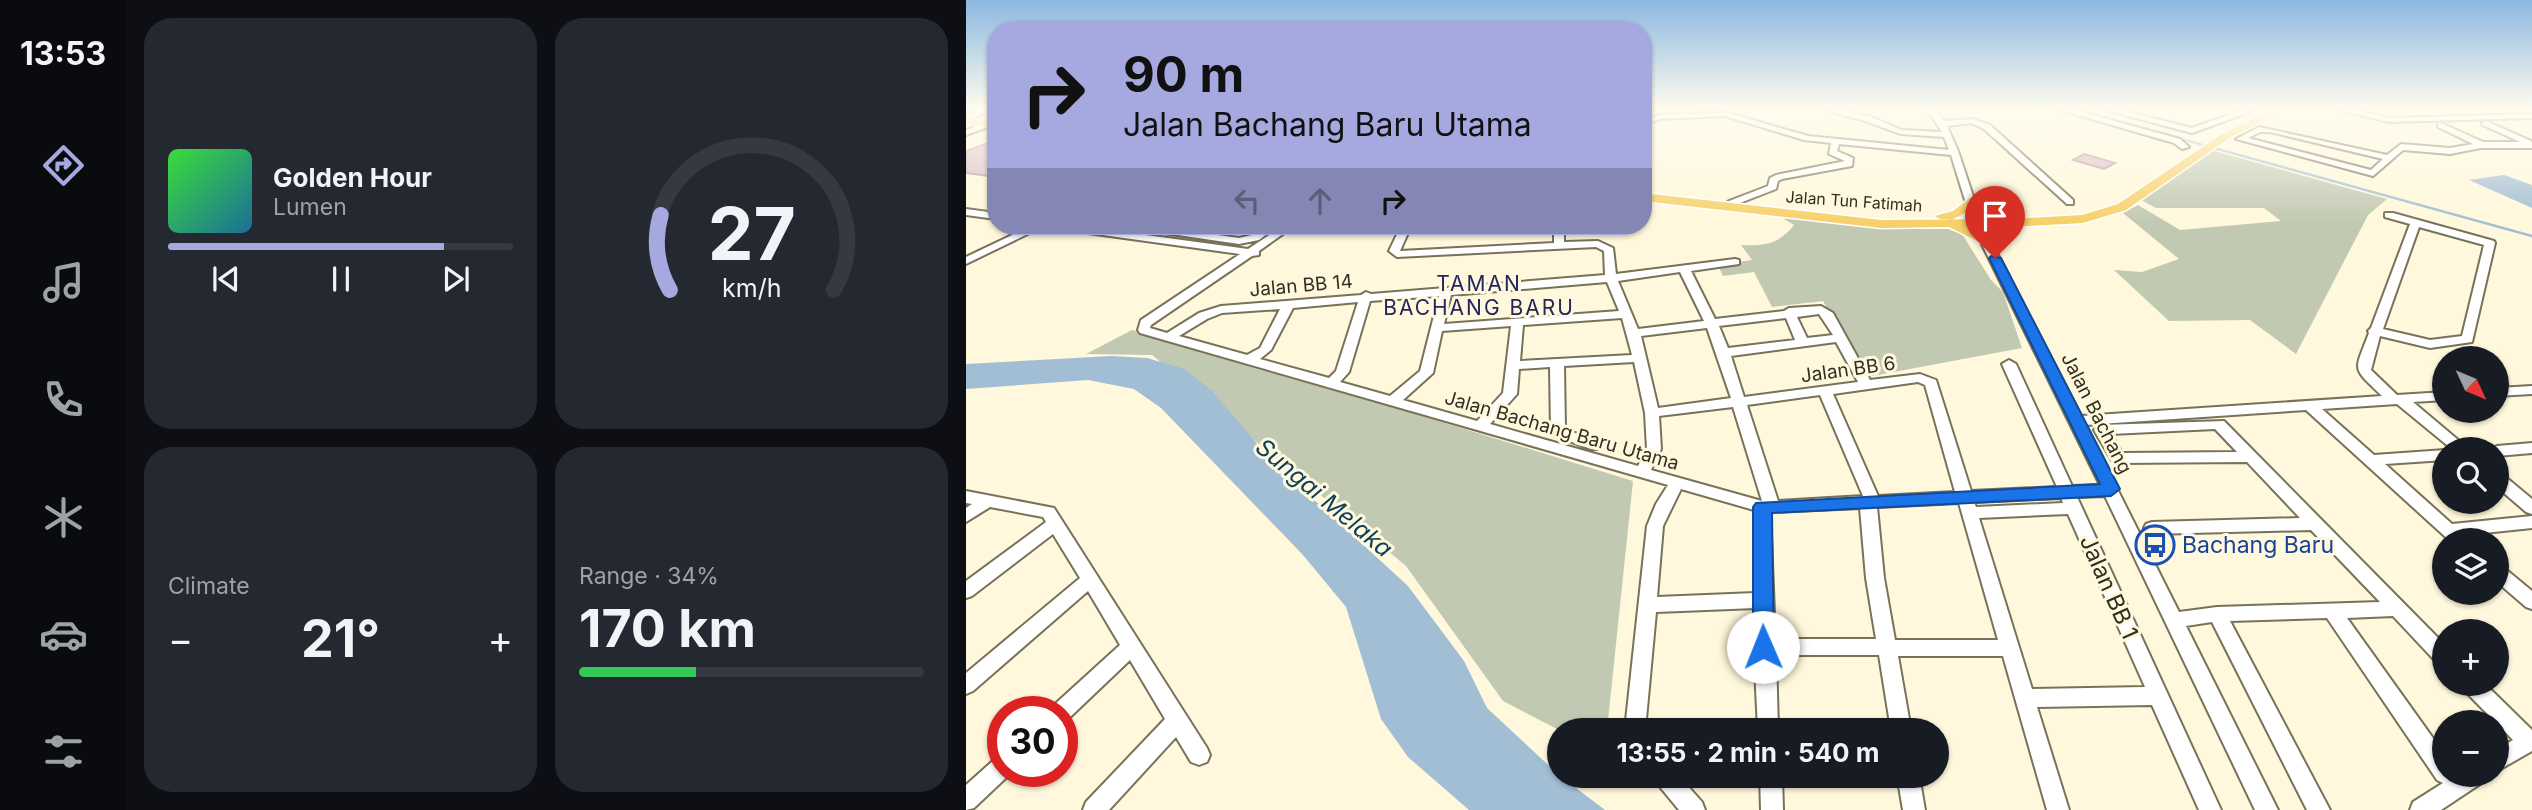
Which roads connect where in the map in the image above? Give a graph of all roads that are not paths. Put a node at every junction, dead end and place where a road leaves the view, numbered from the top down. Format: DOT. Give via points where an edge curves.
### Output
graph roads {
  1 [pos="1834,147"];
  2 [pos="1898,147"];
  3 [pos="1952,147"];
  4 [pos="2009,147"];
  5 [pos="2205,147"];
  6 [pos="2271,147"];
  7 [pos="2339,147"];
  8 [pos="2400,147"];
  9 [pos="2409,147"];
  10 [pos="2472,147"];
  11 [pos="1954,153"];
  12 [pos="2389,159"];
  13 [pos="1652,196"];
  14 [pos="1652,196"];
  15 [pos="1970,202"];
  16 [pos="2070,202"];
  17 [pos="1732,203"];
  18 [pos="966,212"];
  19 [pos="987,215"];
  20 [pos="2389,215"];
  21 [pos="1904,220"];
  22 [pos="2025,220"];
  23 [pos="1976,221"];
  24 [pos="2416,222"];
  25 [pos="1930,224"];
  26 [pos="1020,235"];
  27 [pos="1121,235"];
  28 [pos="1198,235"];
  29 [pos="1260,235"];
  30 [pos="1277,235"];
  31 [pos="1287,235"];
  32 [pos="1402,235"];
  33 [pos="1559,235"];
  34 [pos="1987,242"];
  35 [pos="1559,246"];
  36 [pos="1251,254"];
  37 [pos="966,261"];
  38 [pos="1735,261"];
  39 [pos="1684,269"];
  40 [pos="1611,278"];
  41 [pos="1446,290"];
  42 [pos="1366,296"];
  43 [pos="1289,303"];
  44 [pos="1789,312"];
  45 [pos="1624,314"];
  46 [pos="1712,322"];
  47 [pos="1517,323"];
  48 [pos="1437,328"];
  49 [pos="2374,331"];
  50 [pos="1634,333"];
  51 [pos="1169,337"];
  52 [pos="1839,338"];
  53 [pos="1802,342"];
  54 [pos="1723,353"];
  55 [pos="1640,358"];
  56 [pos="1249,360"];
  57 [pos="1557,362"];
  58 [pos="2009,364"];
  59 [pos="1513,365"];
  60 [pos="1332,383"];
  61 [pos="1866,385"];
  62 [pos="2532,390"];
  63 [pos="2510,391"];
  64 [pos="1825,392"];
  65 [pos="2432,397"];
  66 [pos="2397,399"];
  67 [pos="1393,401"];
  68 [pos="1740,403"];
  69 [pos="2308,404"];
  70 [pos="1652,413"];
  71 [pos="2077,421"];
  72 [pos="1480,426"];
  73 [pos="2446,437"];
  74 [pos="1596,446"];
  75 [pos="2532,448"];
  76 [pos="2509,450"];
  77 [pos="2432,456"];
  78 [pos="2251,457"];
  79 [pos="2369,460"];
  80 [pos="1642,472"];
  81 [pos="1677,483"];
  82 [pos="2509,488"];
  83 [pos="2111,489"];
  84 [pos="966,497"];
  85 [pos="2071,500"];
  86 [pos="987,501"];
  87 [pos="1870,502"];
  88 [pos="1968,505"];
  89 [pos="1767,507"];
  90 [pos="2532,508"];
  91 [pos="966,516"];
  92 [pos="2532,522"];
  93 [pos="1055,524"];
  94 [pos="2315,524"];
  95 [pos="2152,528"];
  96 [pos="2447,528"];
  97 [pos="2496,528"];
  98 [pos="1090,579"];
  99 [pos="2509,582"];
  100 [pos="966,592"];
  101 [pos="1763,600"];
  102 [pos="2532,602"];
  103 [pos="1648,605"];
  104 [pos="2395,609"];
  105 [pos="2332,610"];
  106 [pos="2217,614"];
  107 [pos="2173,620"];
  108 [pos="2432,645"];
  109 [pos="1131,646"];
  110 [pos="1763,647"];
  111 [pos="1887,648"];
  112 [pos="2009,648"];
  113 [pos="966,685"];
  114 [pos="1077,696"];
  115 [pos="2157,696"];
  116 [pos="2484,696"];
  117 [pos="2024,698"];
  118 [pos="1636,718"];
  119 [pos="1767,718"];
  120 [pos="1899,718"];
  121 [pos="1176,722"];
  122 [pos="2531,741"];
  123 [pos="2432,754"];
  124 [pos="2509,754"];
  125 [pos="1199,755"];
  126 [pos="987,781"];
  127 [pos="2442,787"];
  128 [pos="1675,788"];
  129 [pos="1771,788"];
  130 [pos="1910,788"];
  131 [pos="966,800"];
  132 [pos="1094,810"];
  133 [pos="1694,810"];
  134 [pos="1772,810"];
  135 [pos="1914,810"];
  136 [pos="2058,810"];
  137 [pos="2210,810"];
  138 [pos="2267,810"];
  139 [pos="2319,810"];
  140 [pos="2421,810"];
  1 -- 17 [label="street" via="1832,152 1850,160 1849,164 1779,177 1773,180 1773,187"];
  2 -- 11 [label="street"];
  3 -- 11 [label="street, Jalan Bachang"];
  4 -- 16 [label="street"];
  5 -- 22 [label="main road, Jalan Tun Fatimah" via="2109,213 2068,221"];
  6 -- 12 [label="street" via="2373,173"];
  7 -- 12 [label="street"];
  8 -- 12 [label="street"];
  9 -- 10 [label="street" via="2450,151"];
  11 -- 15 [label="street, Jalan Bachang"];
  13 -- 17 [label="main road, Jalan Tun Fatimah"];
  14 -- 25 [label="main road, Jalan Tun Fatimah" via="1857,222"];
  15 -- 21 [label="main road" via="1957,214"];
  15 -- 22 [label="main road" via="1989,213"];
  15 -- 23 [label="street, Jalan Bachang"];
  17 -- 21 [label="main road, Jalan Tun Fatimah"];
  18 -- 19 [label="street"];
  20 -- 24 [label="street"];
  21 -- 23 [label="main road, Jalan Tun Fatimah"];
  22 -- 23 [label="main road, Jalan Tun Fatimah"];
  22 -- 34 [label="main road" via="1996,227"];
  23 -- 25 [label="main road, Jalan Tun Fatimah"];
  23 -- 34 [label="street, Jalan Bachang"];
  24 -- 49 [label="street"];
  24 -- 49 [label="street" via="2490,243 2468,339 2430,344"];
  25 -- 34 [label="main road" via="1962,229"];
  26 -- 37 [label="street"];
  27 -- 36 [label="street"];
  28 -- 29 [label="street" via="1239,241"];
  30 -- 36 [label="street"];
  31 -- 36 [label="street"];
  32 -- 35 [label="street" via="1394,251 1397,254"];
  33 -- 35 [label="street"];
  34 -- 71 [label="street, Jalan Bachang"];
  35 -- 40 [label="street" via="1598,244 1609,250"];
  36 -- 51 [label="street, Jalan Bachang Baru Utama" via="1143,327"];
  38 -- 39 [label="street, Jalan BB 14"];
  39 -- 40 [label="street, Jalan BB 14"];
  39 -- 46 [label="street"];
  40 -- 41 [label="street, Jalan BB 14"];
  40 -- 45 [label="street"];
  41 -- 42 [label="street, Jalan BB 14"];
  41 -- 48 [label="street"];
  42 -- 43 [label="street, Jalan BB 14"];
  42 -- 60 [label="street" via="1342,372"];
  43 -- 51 [label="street, Jalan BB 14" via="1212,312"];
  43 -- 56 [label="street" via="1267,347"];
  44 -- 46 [label="street"];
  44 -- 52 [label="street" via="1824,311"];
  44 -- 53 [label="street"];
  45 -- 47 [label="street"];
  45 -- 50 [label="street"];
  46 -- 50 [label="street"];
  46 -- 54 [label="street"];
  47 -- 48 [label="street"];
  47 -- 59 [label="street"];
  48 -- 67 [label="street" via="1423,378"];
  49 -- 66 [label="street" via="2364,371"];
  50 -- 55 [label="street"];
  51 -- 56 [label="street, Jalan Bachang Baru Utama"];
  52 -- 53 [label="street"];
  52 -- 61 [label="street"];
  53 -- 54 [label="street"];
  54 -- 68 [label="street"];
  55 -- 57 [label="street"];
  55 -- 70 [label="street"];
  56 -- 60 [label="street, Jalan Bachang Baru Utama"];
  57 -- 59 [label="street"];
  57 -- 74 [label="street" via="1558,432"];
  58 -- 85 [label="street, Jalan BB 1"];
  59 -- 72 [label="street" via="1508,399"];
  60 -- 67 [label="street, Jalan Bachang Baru Utama"];
  61 -- 64 [label="street, Jalan BB 6"];
  61 -- 88 [label="street, Jalan BB 6" via="1920,378 1931,383"];
  62 -- 63 [label="street"];
  64 -- 68 [label="street, Jalan BB 6"];
  64 -- 87 [label="street"];
  65 -- 66 [label="street"];
  66 -- 69 [label="street"];
  66 -- 73 [label="street"];
  67 -- 72 [label="street, Jalan Bachang Baru Utama"];
  68 -- 70 [label="street, Jalan BB 6"];
  68 -- 89 [label="street"];
  69 -- 71 [label="street"];
  69 -- 79 [label="street"];
  70 -- 80 [label="street" via="1654,449"];
  71 -- 83 [label="street, Jalan Bachang"];
  72 -- 80 [label="street, Jalan Bachang Baru Utama"];
  75 -- 76 [label="street"];
  77 -- 79 [label="street"];
  78 -- 78 [label="street" via="2219,424 2101,429 2118,458"];
  78 -- 94 [label="street"];
  79 -- 96 [label="street"];
  80 -- 81 [label="street, Jalan Bachang Baru Utama"];
  81 -- 89 [label="street, Jalan Bachang Baru Utama"];
  81 -- 103 [label="street" via="1655,526"];
  82 -- 90 [label="street"];
  83 -- 85 [label="street"];
  83 -- 107 [label="street, Jalan Bachang"];
  84 -- 86 [label="street"];
  85 -- 88 [label="street, Jalan Bachang Baru Utama"];
  85 -- 115 [label="street, Jalan BB 1"];
  86 -- 91 [label="street"];
  86 -- 93 [label="street" via="1040,509 1048,512"];
  87 -- 88 [label="street, Jalan Bachang Baru Utama"];
  87 -- 89 [label="street, Jalan Bachang Baru Utama"];
  87 -- 111 [label="street"];
  88 -- 112 [label="street, Jalan BB 6"];
  89 -- 101 [label="street"];
  92 -- 97 [label="street"];
  93 -- 98 [label="street"];
  93 -- 100 [label="street"];
  94 -- 95 [label="street"];
  94 -- 104 [label="street"];
  98 -- 109 [label="street"];
  98 -- 113 [label="street"];
  99 -- 102 [label="street"];
  101 -- 103 [label="street"];
  101 -- 110 [label="street"];
  103 -- 118 [label="street"];
  104 -- 105 [label="street"];
  104 -- 108 [label="street"];
  105 -- 106 [label="street"];
  105 -- 123 [label="street"];
  106 -- 107 [label="street"];
  106 -- 139 [label="street"];
  107 -- 138 [label="street, Jalan Bachang"];
  109 -- 114 [label="street"];
  109 -- 121 [label="street"];
  110 -- 111 [label="street"];
  110 -- 119 [label="street"];
  111 -- 112 [label="street"];
  111 -- 120 [label="street"];
  112 -- 117 [label="street, Jalan BB 6"];
  115 -- 117 [label="street"];
  115 -- 137 [label="street, Jalan BB 1"];
  116 -- 122 [label="street"];
  117 -- 136 [label="street, Jalan BB 6"];
  121 -- 125 [label="street"];
  121 -- 132 [label="street"];
  122 -- 124 [label="street"];
  126 -- 131 [label="street"];
  127 -- 140 [label="street"];
  128 -- 133 [label="street"];
  129 -- 134 [label="street"];
  130 -- 135 [label="street"];
}
